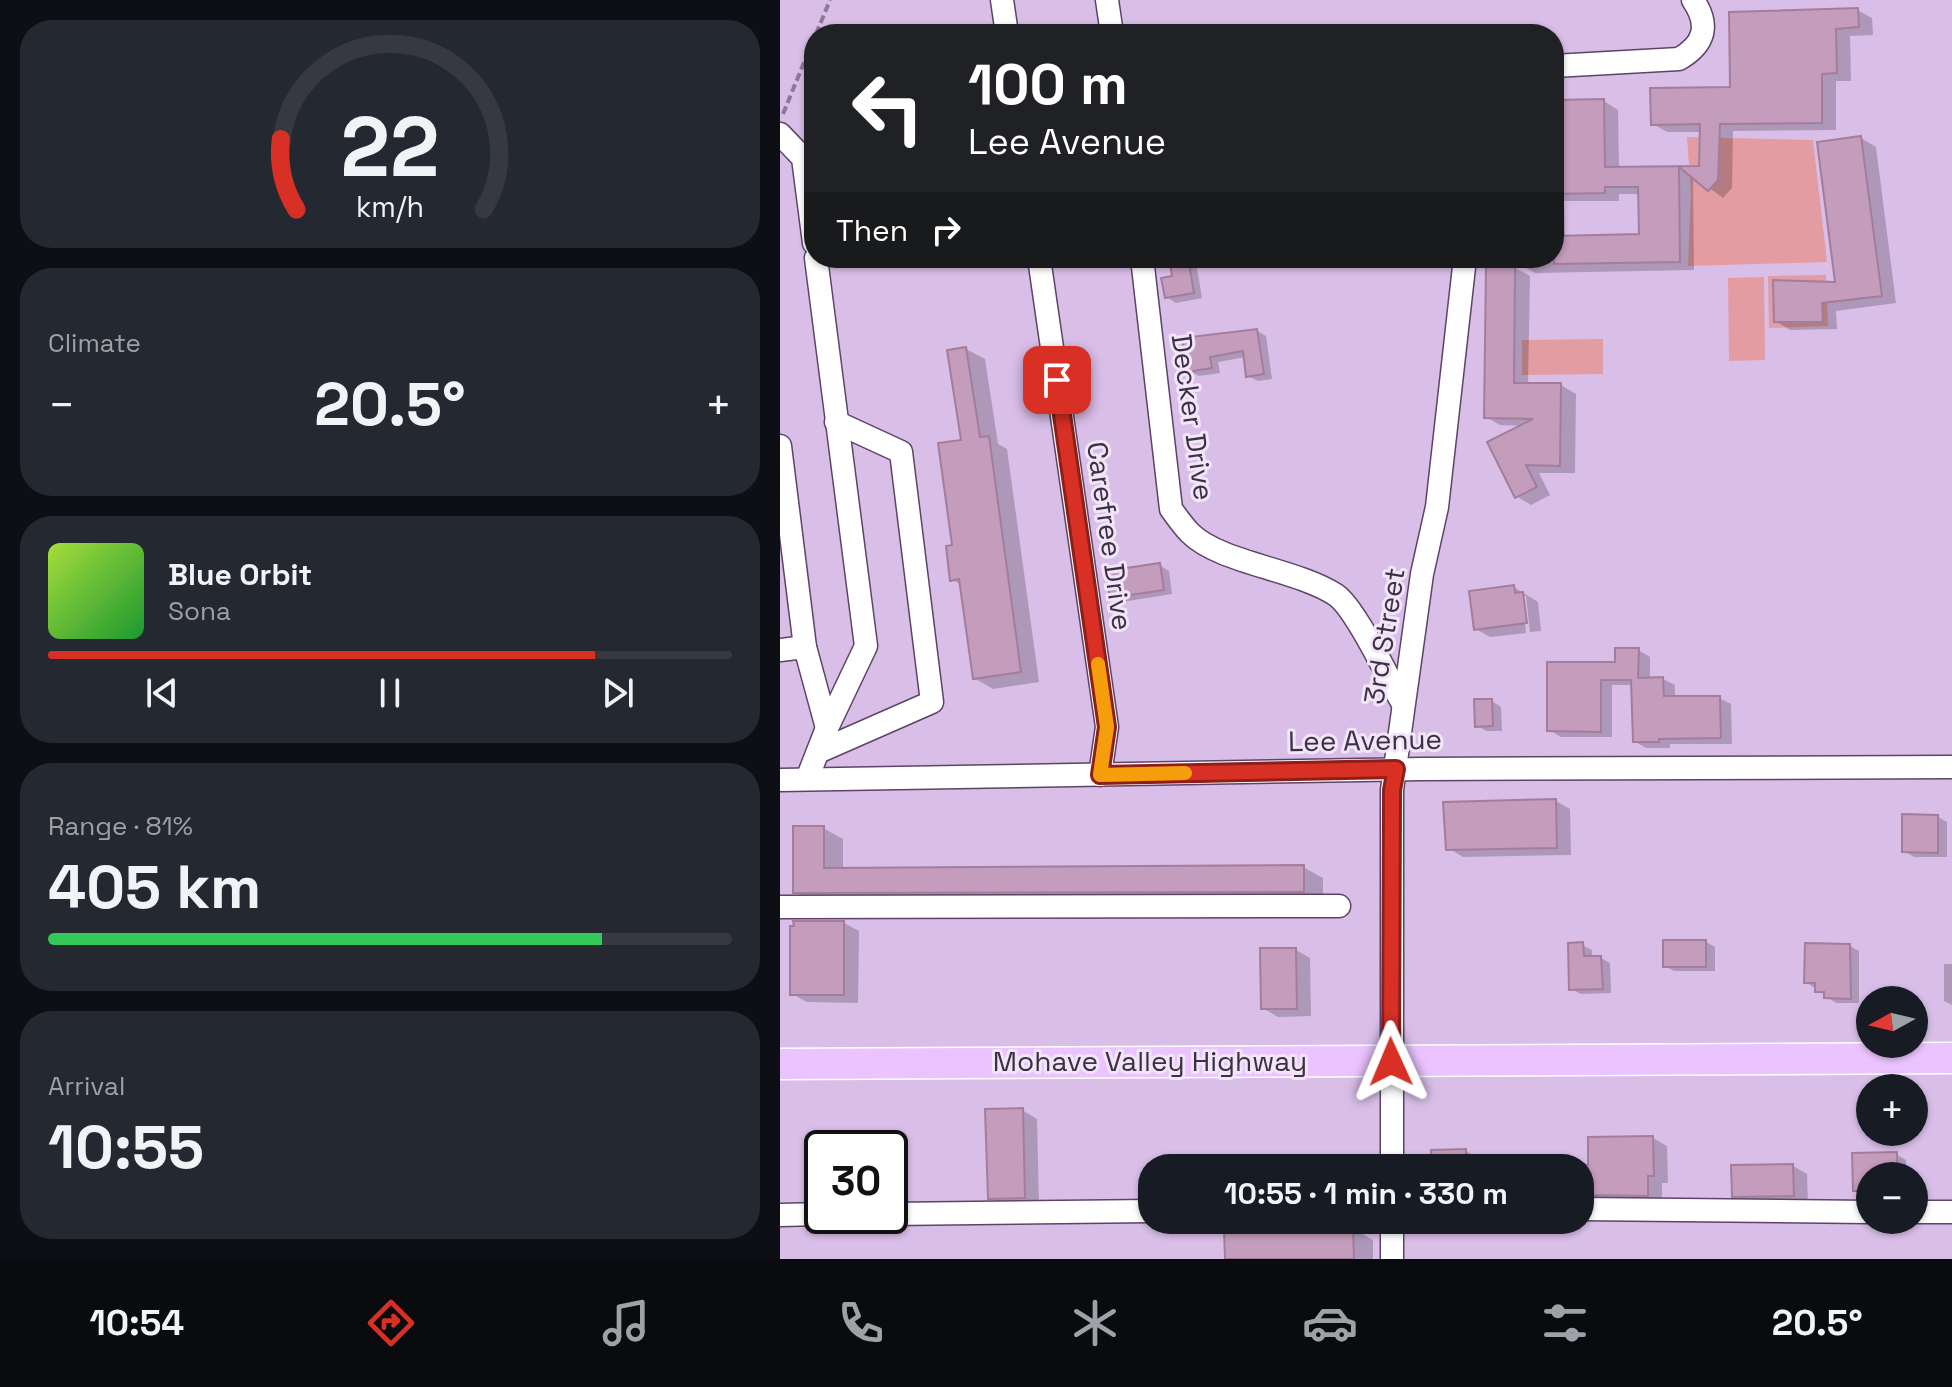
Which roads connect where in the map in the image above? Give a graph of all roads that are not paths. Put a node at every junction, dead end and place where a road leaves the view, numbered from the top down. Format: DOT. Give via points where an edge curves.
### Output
graph roads {
  1 [pos="1002,0"];
  2 [pos="1107,0"];
  3 [pos="1693,0"];
  4 [pos="1006,24"];
  5 [pos="1111,24"];
  6 [pos="1564,65"];
  7 [pos="780,134"];
  8 [pos="804,166"];
  9 [pos="817,268"];
  10 [pos="1040,268"];
  11 [pos="1143,268"];
  12 [pos="1464,268"];
  13 [pos="836,422"];
  14 [pos="780,446"];
  15 [pos="784,513"];
  16 [pos="805,647"];
  17 [pos="780,650"];
  18 [pos="1403,704"];
  19 [pos="827,728"];
  20 [pos="818,752"];
  21 [pos="1952,767"];
  22 [pos="1396,769"];
  23 [pos="1100,775"];
  24 [pos="807,779"];
  25 [pos="780,780"];
  26 [pos="1339,906"];
  27 [pos="780,907"];
  28 [pos="1952,1058"];
  29 [pos="1391,1062"];
  30 [pos="780,1064"];
  31 [pos="1392,1154"];
  32 [pos="1594,1209"];
  33 [pos="1138,1211"];
  34 [pos="1856,1212"];
  35 [pos="1928,1212"];
  36 [pos="1952,1212"];
  37 [pos="804,1214"];
  38 [pos="908,1214"];
  39 [pos="780,1215"];
  40 [pos="1392,1234"];
  41 [pos="1392,1259"];
  1 -- 4 [label="street"];
  2 -- 5 [label="street"];
  3 -- 6 [label="street" via="1705,24 1699,42 1679,59"];
  7 -- 8 [label="street"];
  9 -- 13 [label="street"];
  10 -- 23 [label="street, Carefree Drive" via="1107,727"];
  11 -- 18 [label="street, Decker Drive" via="1171,509 1203,543 1336,595 1350,608"];
  12 -- 18 [label="street, 3rd Street" via="1437,507"];
  13 -- 19 [label="street" via="866,646"];
  13 -- 20 [label="street" via="901,452 932,702"];
  14 -- 15 [label="street"];
  15 -- 16 [label="street"];
  16 -- 17 [label="street"];
  16 -- 19 [label="street"];
  18 -- 22 [label="street, 3rd Street"];
  19 -- 20 [label="street"];
  20 -- 24 [label="street"];
  21 -- 22 [label="street, Lee Avenue"];
  22 -- 23 [label="street, Lee Avenue"];
  22 -- 29 [label="street, 3rd Street"];
  23 -- 24 [label="street, Lee Avenue"];
  24 -- 25 [label="street, Lee Avenue"];
  26 -- 27 [label="street"];
  28 -- 29 [label="highway, Mohave Valley Highway"];
  29 -- 30 [label="highway, Mohave Valley Highway"];
  29 -- 31 [label="street, 3rd Street"];
  32 -- 34 [label="street"];
  33 -- 38 [label="street"];
  35 -- 36 [label="street"];
  37 -- 39 [label="street"];
  40 -- 41 [label="street"];
}
